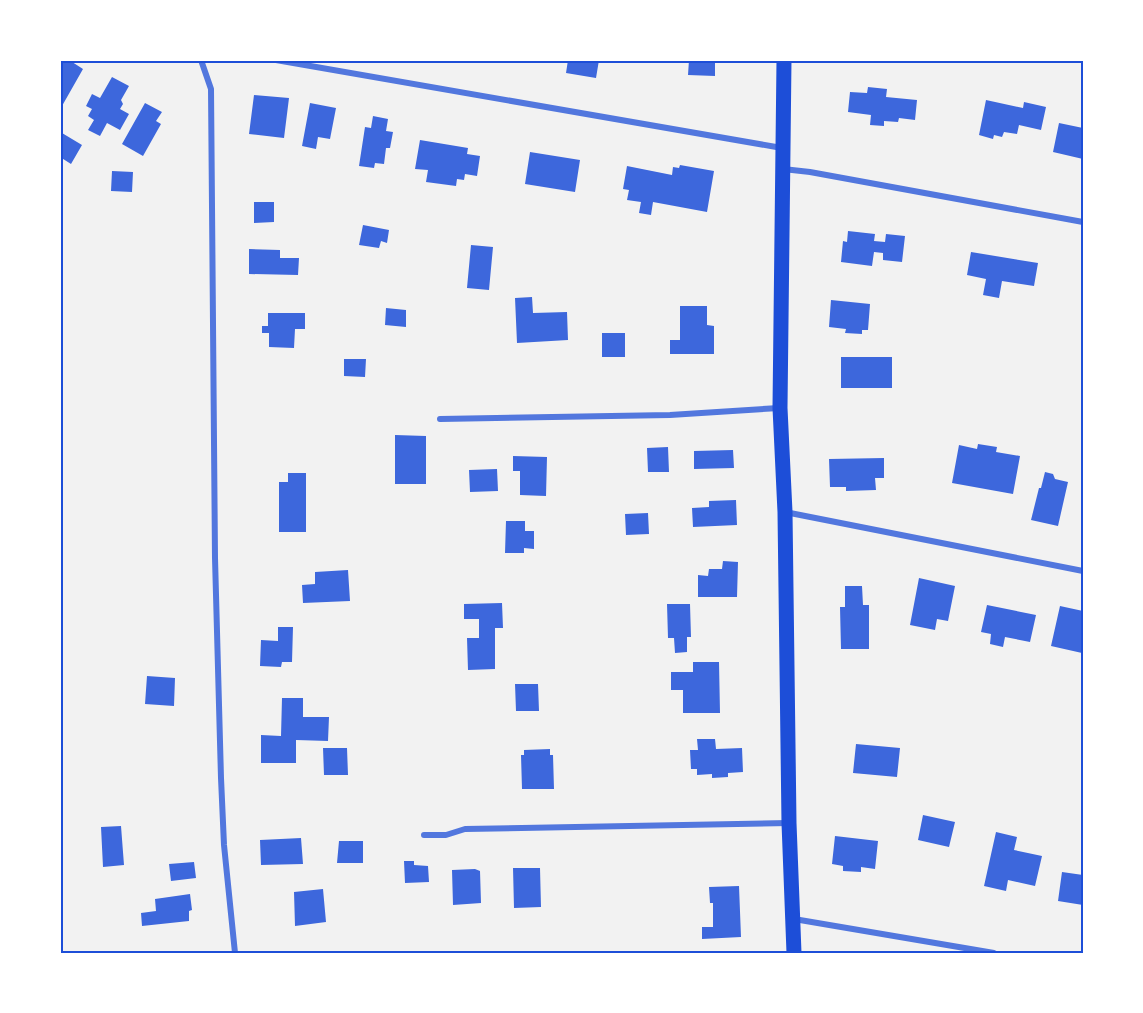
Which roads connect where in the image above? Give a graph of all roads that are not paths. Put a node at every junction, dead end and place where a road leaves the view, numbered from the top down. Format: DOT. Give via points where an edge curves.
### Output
graph roads {
  1 [pos="201,60"];
  2 [pos="276,60"];
  3 [pos="784,60"];
  4 [pos="783,148"];
  5 [pos="783,169"];
  6 [pos="1083,222"];
  7 [pos="780,408"];
  8 [pos="440,419"];
  9 [pos="784,512"];
  10 [pos="1083,572"];
  11 [pos="789,823"];
  12 [pos="424,835"];
  13 [pos="793,919"];
  14 [pos="235,953"];
  15 [pos="794,953"];
  16 [pos="994,953"];
  1 -- 14 [label="street" via="211,89 221,778"];
  2 -- 4 [label="street"];
  3 -- 4 [label="main road"];
  4 -- 5 [label="main road"];
  5 -- 6 [label="street"];
  5 -- 7 [label="main road"];
  7 -- 8 [label="street" via="670,415"];
  7 -- 9 [label="main road"];
  9 -- 10 [label="street"];
  9 -- 11 [label="main road"];
  11 -- 12 [label="street" via="465,829 446,835"];
  11 -- 13 [label="main road"];
  13 -- 15 [label="main road"];
  13 -- 16 [label="street"];
}
